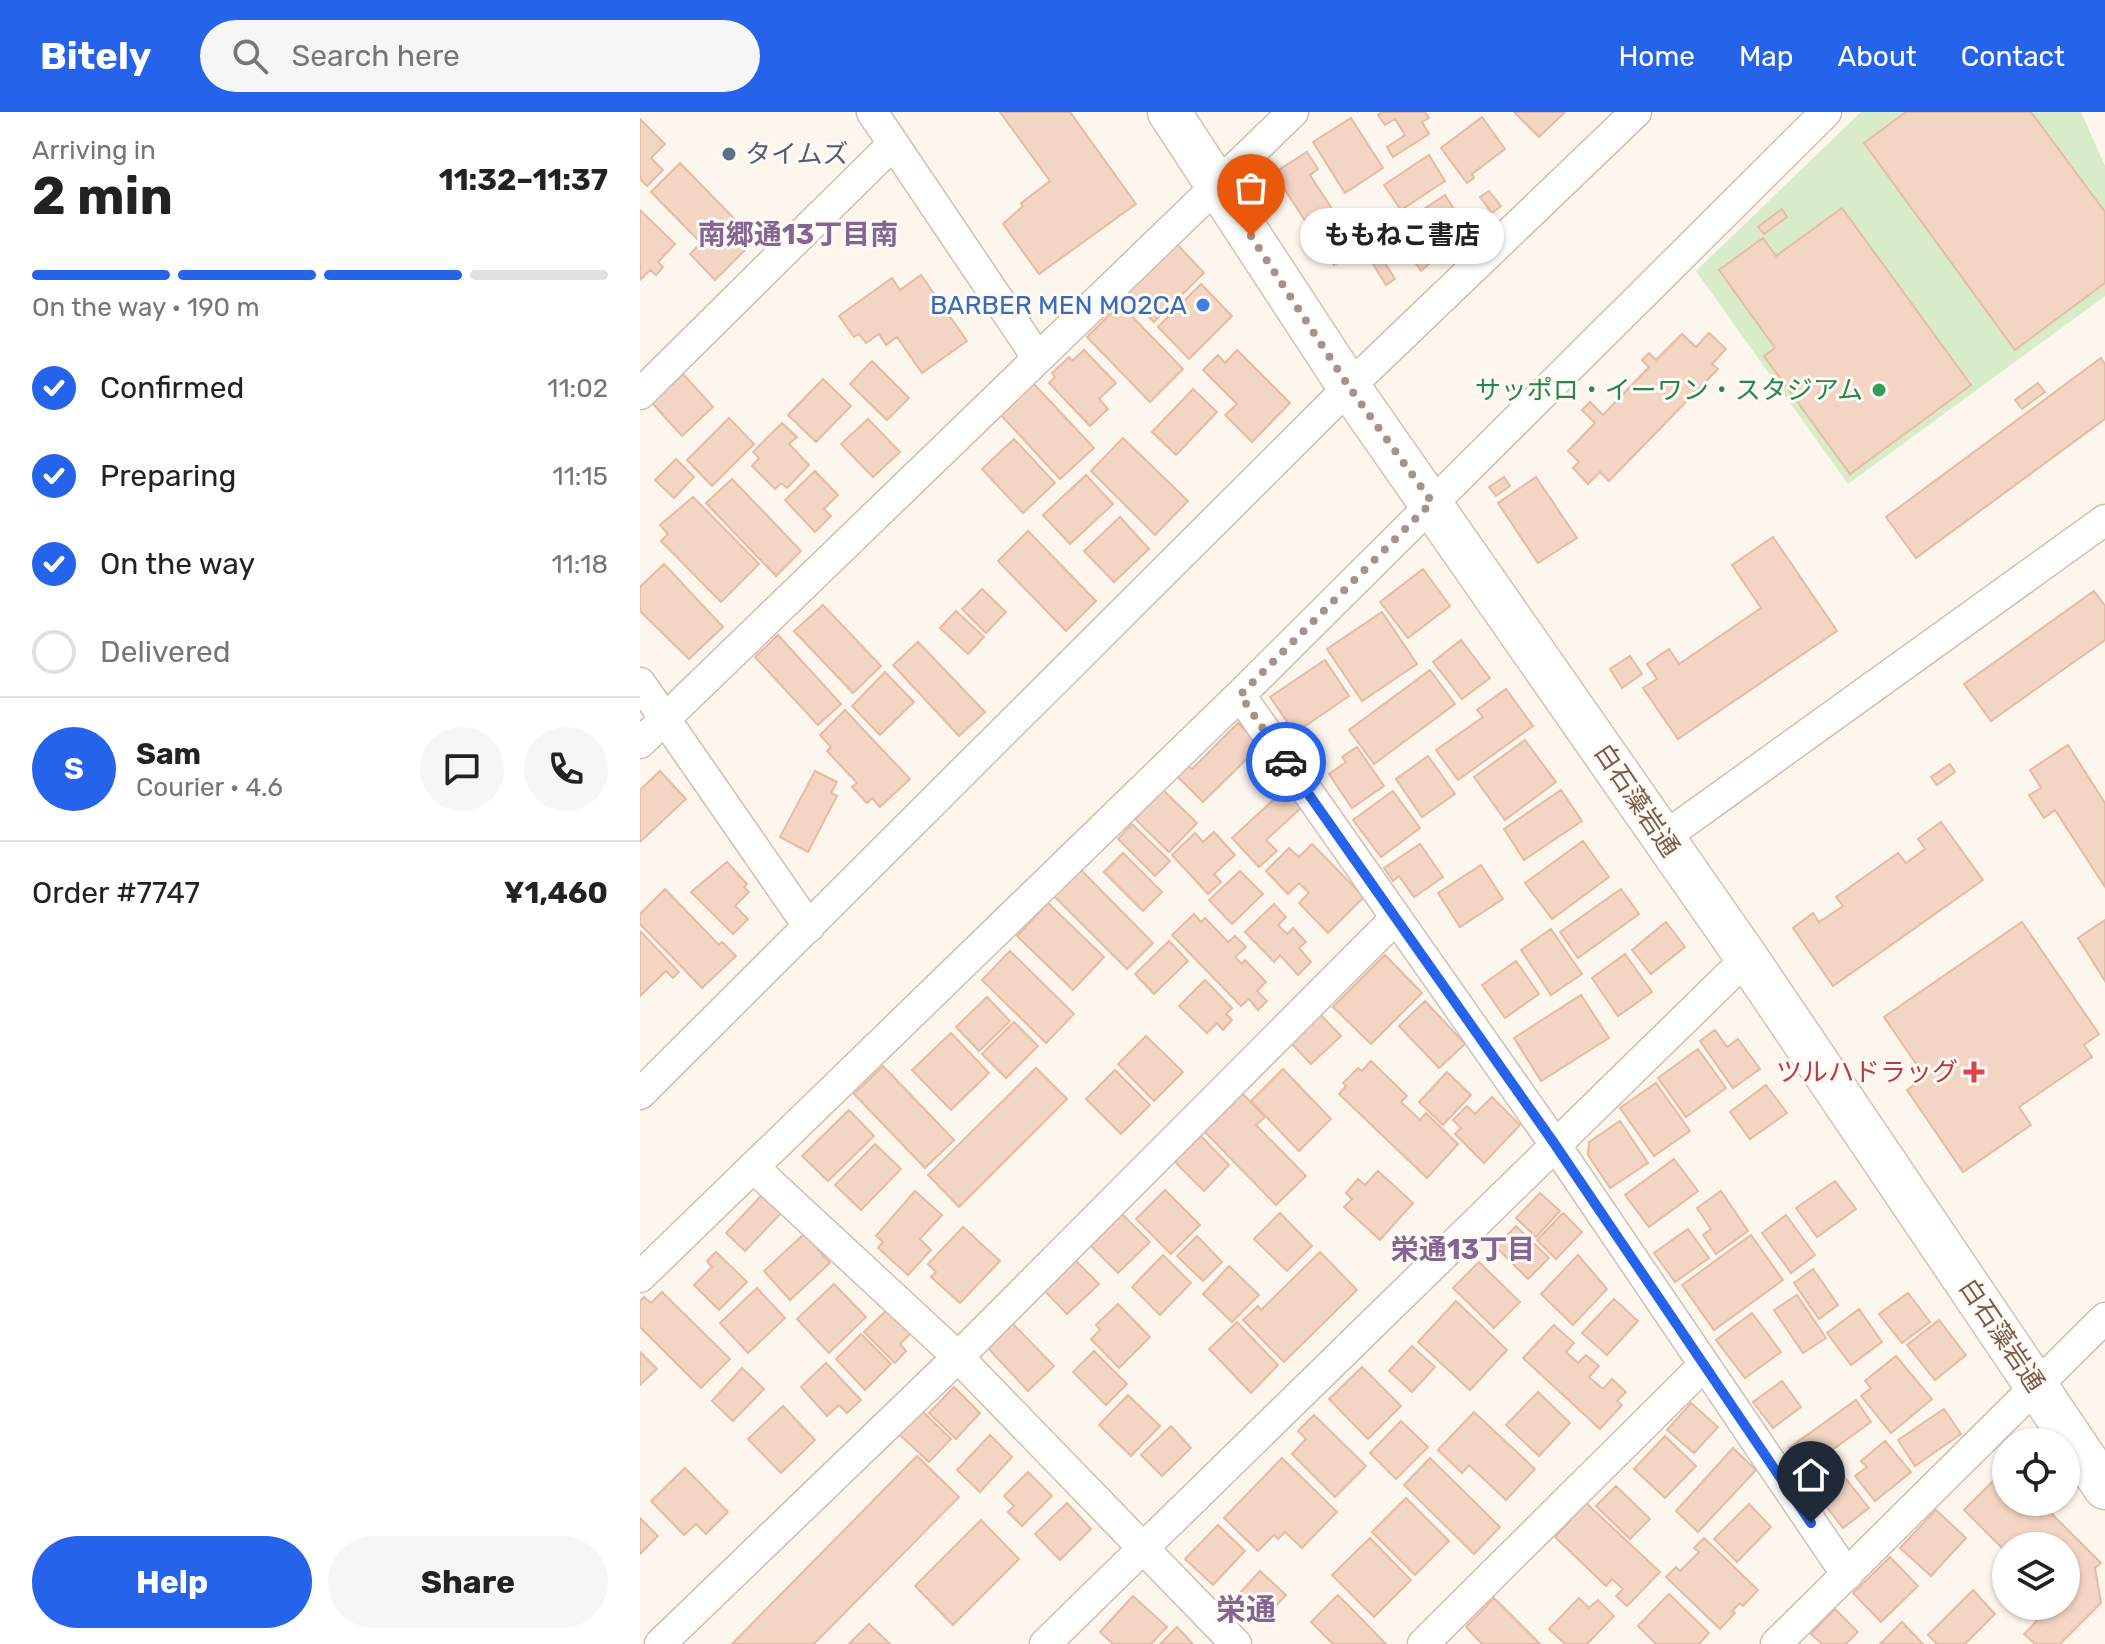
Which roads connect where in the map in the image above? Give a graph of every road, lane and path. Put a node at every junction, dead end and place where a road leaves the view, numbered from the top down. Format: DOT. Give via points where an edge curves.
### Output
graph roads {
  1 [pos="872,112"];
  2 [pos="1169,112"];
  3 [pos="1293,112"];
  4 [pos="1636,112"];
  5 [pos="1826,112"];
  6 [pos="893,144"];
  7 [pos="1218,186"];
  8 [pos="1037,357"];
  9 [pos="1349,387"];
  10 [pos="640,394"];
  11 [pos="1428,497"];
  12 [pos="2105,520"];
  13 [pos="640,683"];
  14 [pos="1240,695"];
  15 [pos="663,720"];
  16 [pos="640,743"];
  17 [pos="1663,838"];
  18 [pos="1395,919"];
  19 [pos="809,927"];
  20 [pos="1747,958"];
  21 [pos="640,1094"];
  22 [pos="1554,1143"];
  23 [pos="753,1167"];
  24 [pos="640,1277"];
  25 [pos="2105,1318"];
  26 [pos="958,1357"];
  27 [pos="1702,1367"];
  28 [pos="2036,1386"];
  29 [pos="2105,1488"];
  30 [pos="1141,1549"];
  31 [pos="1847,1575"];
  32 [pos="660,1644"];
  33 [pos="1045,1644"];
  34 [pos="1236,1644"];
  35 [pos="1423,1644"];
  36 [pos="1776,1644"];
  1 -- 6 [label="street"];
  2 -- 7 [label="main road, 白石藻岩通"];
  3 -- 7 [label="street"];
  4 -- 9 [label="street"];
  5 -- 11 [label="street"];
  6 -- 8 [label="street"];
  6 -- 10 [label="street"];
  7 -- 8 [label="street"];
  7 -- 9 [label="main road, 白石藻岩通"];
  8 -- 15 [label="street"];
  9 -- 11 [label="main road, 白石藻岩通"];
  9 -- 19 [label="street"];
  11 -- 14 [label="street"];
  11 -- 17 [label="main road, 白石藻岩通"];
  12 -- 17 [label="street"];
  13 -- 15 [label="street"];
  14 -- 18 [label="street"];
  14 -- 23 [label="street"];
  15 -- 16 [label="street"];
  15 -- 19 [label="street"];
  17 -- 20 [label="main road, 白石藻岩通"];
  18 -- 22 [label="street"];
  18 -- 26 [label="street"];
  19 -- 21 [label="street"];
  20 -- 22 [label="street"];
  20 -- 28 [label="main road, 白石藻岩通"];
  22 -- 27 [label="street"];
  22 -- 30 [label="street"];
  23 -- 24 [label="street"];
  23 -- 26 [label="street"];
  25 -- 28 [label="street"];
  26 -- 30 [label="street"];
  26 -- 32 [label="street"];
  27 -- 31 [label="street"];
  27 -- 35 [label="street"];
  28 -- 29 [label="main road, 白石藻岩通"];
  28 -- 31 [label="street"];
  30 -- 33 [label="street"];
  30 -- 34 [label="street"];
  31 -- 36 [label="street"];
}
